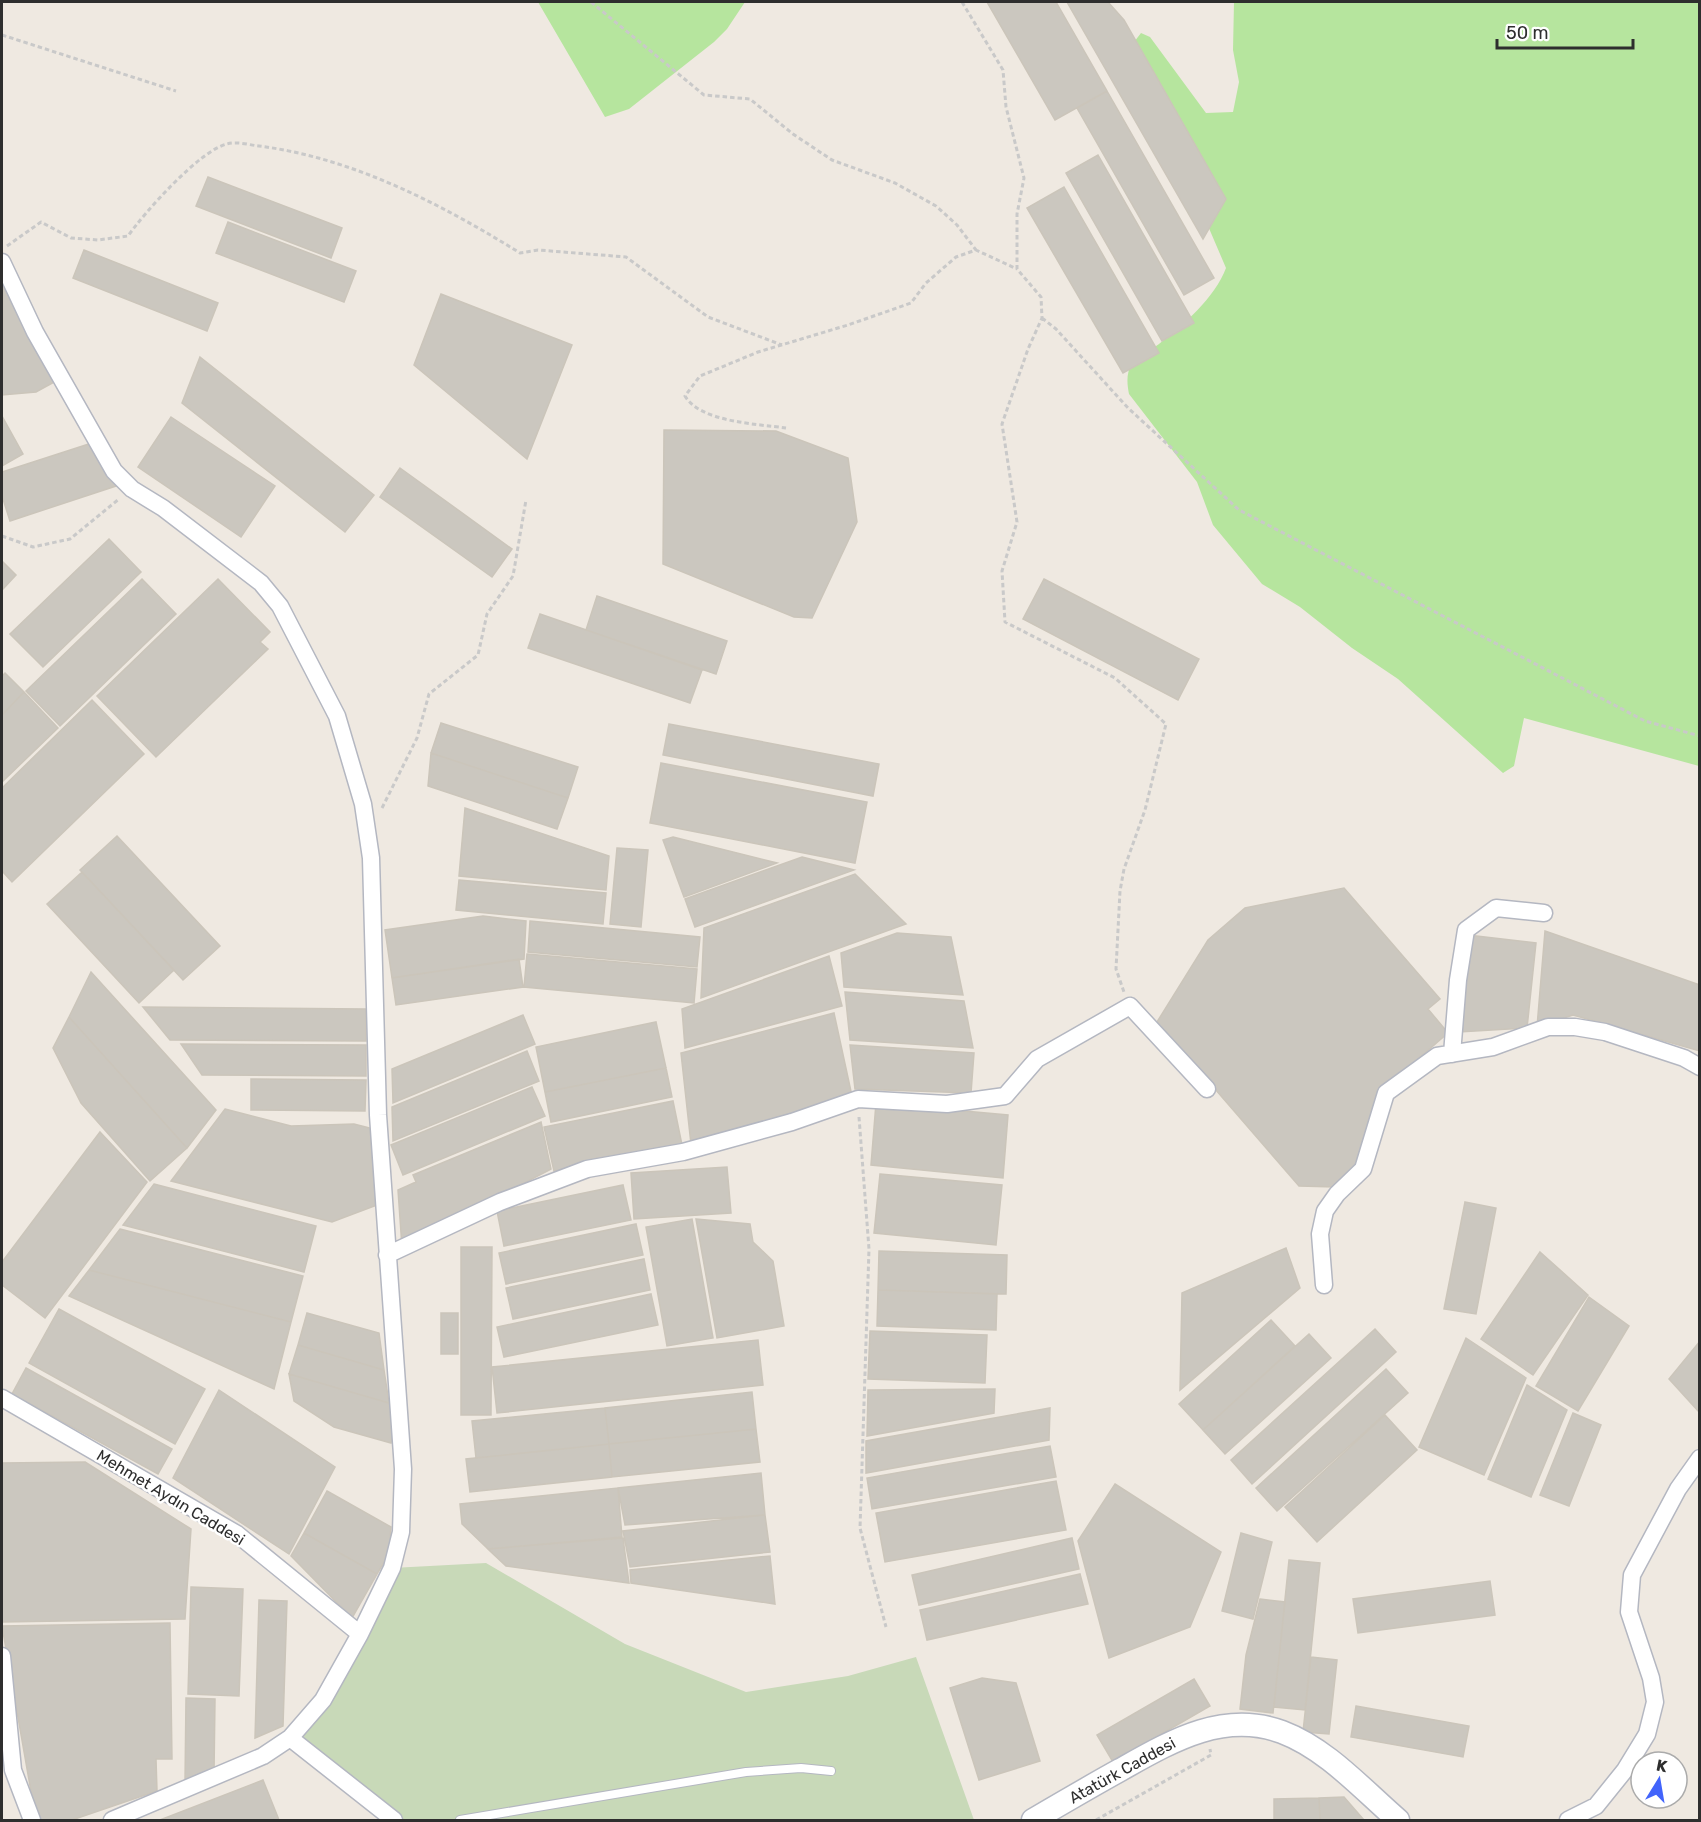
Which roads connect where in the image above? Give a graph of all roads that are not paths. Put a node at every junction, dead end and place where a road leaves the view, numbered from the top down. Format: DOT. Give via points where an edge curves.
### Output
graph roads {
  1 [pos="2,262"];
  2 [pos="1544,913"];
  3 [pos="1452,1054"];
  4 [pos="1700,1067"];
  5 [pos="1207,1089"];
  6 [pos="387,1255"];
  7 [pos="1324,1285"];
  8 [pos="2,1398"];
  9 [pos="1700,1458"];
  10 [pos="360,1634"];
  11 [pos="2,1656"];
  12 [pos="290,1738"];
  13 [pos="831,1771"];
  14 [pos="1398,1820"];
  15 [pos="32,1821"];
  16 [pos="112,1821"];
  17 [pos="394,1821"];
  18 [pos="460,1821"];
  19 [pos="1033,1821"];
  20 [pos="1568,1821"];
  1 -- 6 [label="street" via="35,332 114,471 132,489 261,583 280,606 337,716 371,858 378,1115"];
  2 -- 3 [label="street" via="1496,908 1466,930"];
  3 -- 4 [label="street" via="1518,1040 1548,1027 1575,1027 1605,1032"];
  3 -- 7 [label="street" via="1437,1056 1386,1093 1363,1169 1325,1211 1320,1234"];
  5 -- 6 [label="street" via="1130,1006 1037,1059 1005,1096 947,1104 858,1099 683,1152 587,1169 500,1202"];
  6 -- 10 [label="street" via="403,1506 392,1568"];
  8 -- 10 [label="street, Mehmet Aydın Caddesi" via="237,1534"];
  9 -- 20 [label="street" via="1678,1489 1632,1575 1629,1611 1655,1702 1647,1734 1596,1806"];
  10 -- 12 [label="street" via="323,1700"];
  11 -- 15 [label="street" via="13,1770"];
  12 -- 16 [label="street" via="263,1756"];
  12 -- 17 [label="street"];
  13 -- 18 [label="lane" via="801,1768 746,1772"];
  14 -- 19 [label="street, Atatürk Caddesi" via="1326,1757 1284,1732 1255,1724 1223,1725 1177,1737"];
}
